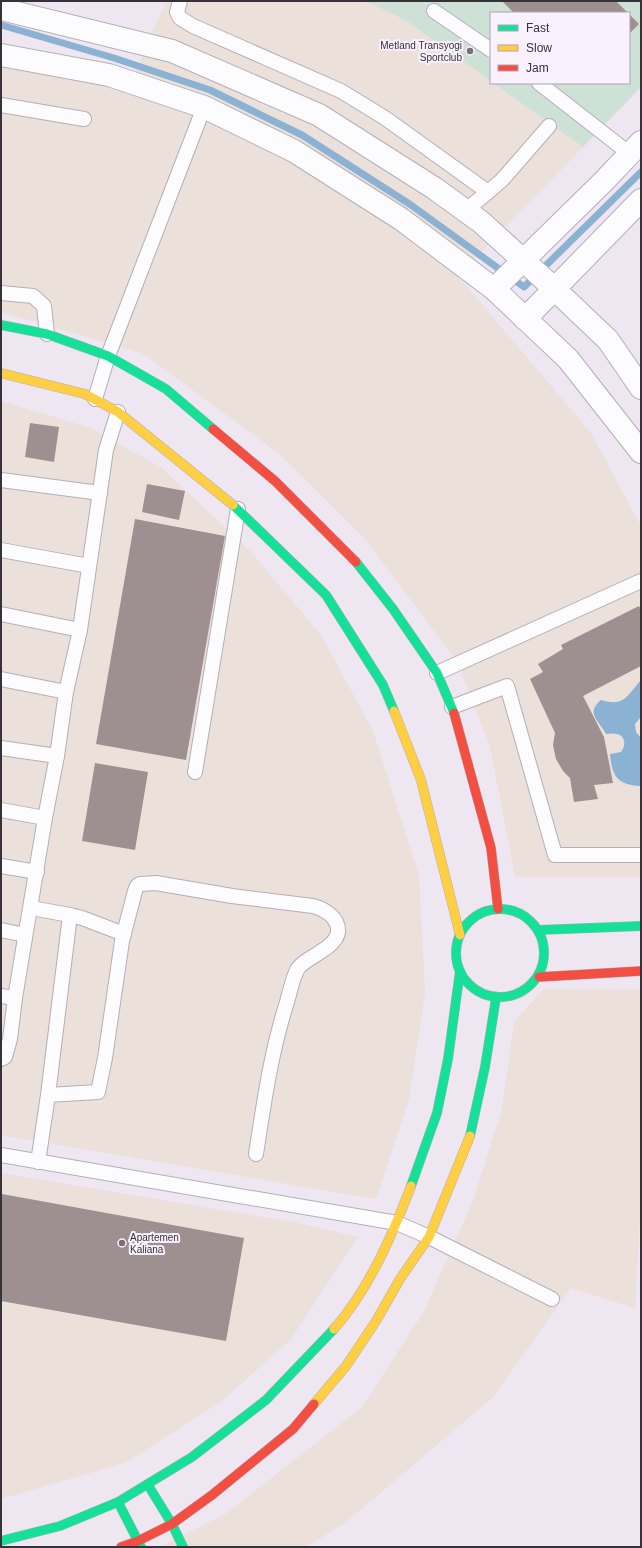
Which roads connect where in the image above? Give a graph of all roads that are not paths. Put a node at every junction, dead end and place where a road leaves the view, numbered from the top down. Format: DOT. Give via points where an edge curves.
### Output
graph roads {
  1 [pos="180,1"];
  2 [pos="1,9"];
  3 [pos="434,11"];
  4 [pos="490,49"];
  5 [pos="1,56"];
  6 [pos="540,84"];
  7 [pos="1,105"];
  8 [pos="204,107"];
  9 [pos="84,119"];
  10 [pos="549,126"];
  11 [pos="635,148"];
  12 [pos="488,192"];
  13 [pos="641,200"];
  14 [pos="465,211"];
  15 [pos="524,264"];
  16 [pos="497,286"];
  17 [pos="549,288"];
  18 [pos="1,293"];
  19 [pos="527,316"];
  20 [pos="1,325"];
  21 [pos="47,334"];
  22 [pos="108,356"];
  23 [pos="1,373"];
  24 [pos="641,388"];
  25 [pos="95,399"];
  26 [pos="118,412"];
  27 [pos="641,452"];
  28 [pos="1,480"];
  29 [pos="100,493"];
  30 [pos="238,509"];
  31 [pos="1,550"];
  32 [pos="89,566"];
  33 [pos="641,581"];
  34 [pos="1,614"];
  35 [pos="80,630"];
  36 [pos="437,673"];
  37 [pos="1,679"];
  38 [pos="66,692"];
  39 [pos="452,707"];
  40 [pos="1,748"];
  41 [pos="57,756"];
  42 [pos="195,772"];
  43 [pos="1,810"];
  44 [pos="45,818"];
  45 [pos="641,856"];
  46 [pos="1,866"];
  47 [pos="37,872"];
  48 [pos="31,908"];
  49 [pos="498,909"];
  50 [pos="70,915"];
  51 [pos="641,926"];
  52 [pos="1,930"];
  53 [pos="538,930"];
  54 [pos="124,934"];
  55 [pos="25,935"];
  56 [pos="460,936"];
  57 [pos="460,971"];
  58 [pos="641,971"];
  59 [pos="539,977"];
  60 [pos="8,997"];
  61 [pos="496,998"];
  62 [pos="1,1059"];
  63 [pos="48,1095"];
  64 [pos="256,1154"];
  65 [pos="1,1155"];
  66 [pos="38,1162"];
  67 [pos="397,1222"];
  68 [pos="429,1237"];
  69 [pos="552,1298"];
  70 [pos="148,1485"];
  71 [pos="118,1502"];
  72 [pos="172,1524"];
  73 [pos="1,1541"];
  74 [pos="139,1544"];
  75 [pos="121,1547"];
  76 [pos="183,1547"];
  1 -- 12 [label="lane" via="177,12 180,18 341,91 385,118"];
  2 -- 14 [label="street" via="172,51 319,115 434,188"];
  3 -- 4 [label="lane"];
  5 -- 8 [label="street" via="109,75"];
  6 -- 11 [label="lane"];
  7 -- 9 [label="lane"];
  8 -- 16 [label="street" via="294,151"];
  8 -- 22 [label="lane"];
  10 -- 12 [label="lane" via="502,180"];
  11 -- 15 [label="street"];
  12 -- 14 [label="lane"];
  13 -- 17 [label="street"];
  14 -- 15 [label="street"];
  15 -- 16 [label="street"];
  15 -- 17 [label="street"];
  16 -- 19 [label="street"];
  17 -- 19 [label="street"];
  17 -- 24 [label="street" via="608,340"];
  18 -- 21 [label="lane" via="33,296 44,306"];
  19 -- 27 [label="street" via="568,359"];
  20 -- 21 [label="street"];
  21 -- 22 [label="street"];
  22 -- 25 [label="lane"];
  22 -- 36 [label="street" via="166,389 275,481 354,559"];
  23 -- 25 [label="street" via="85,394"];
  25 -- 26 [label="street"];
  26 -- 29 [label="lane" via="106,450"];
  26 -- 30 [label="street"];
  28 -- 29 [label="lane"];
  29 -- 32 [label="lane"];
  30 -- 42 [label="lane"];
  30 -- 56 [label="street" via="326,595 383,685 421,780"];
  31 -- 32 [label="lane"];
  32 -- 35 [label="lane"];
  33 -- 36 [label="lane"];
  34 -- 35 [label="lane"];
  35 -- 38 [label="lane"];
  36 -- 39 [label="street"];
  37 -- 38 [label="lane"];
  38 -- 41 [label="lane"];
  39 -- 45 [label="lane" via="507,686 555,855"];
  39 -- 49 [label="street" via="491,848"];
  40 -- 41 [label="lane"];
  41 -- 44 [label="lane"];
  43 -- 44 [label="lane"];
  44 -- 47 [label="lane"];
  46 -- 47 [label="lane"];
  47 -- 48 [label="lane"];
  48 -- 50 [label="lane"];
  48 -- 55 [label="lane"];
  49 -- 53 [label="street" via="511,910 522,915"];
  49 -- 56 [label="street" via="475,916"];
  50 -- 54 [label="lane"];
  50 -- 63 [label="lane"];
  51 -- 53 [label="street"];
  52 -- 55 [label="lane"];
  53 -- 59 [label="street" via="544,945 544,961"];
  54 -- 63 [label="lane" via="98,1092"];
  54 -- 64 [label="lane" via="135,891 139,884 144,883 313,906 325,911 336,921 338,933 333,941 298,969 274,1050"];
  55 -- 60 [label="lane"];
  56 -- 57 [label="street" via="456,947 456,959"];
  57 -- 61 [label="street" via="466,982 475,989"];
  57 -- 67 [label="street" via="448,1059 437,1113"];
  58 -- 59 [label="street"];
  59 -- 61 [label="street" via="518,994"];
  60 -- 62 [label="lane" via="10,1039 5,1057"];
  61 -- 68 [label="street" via="472,1130"];
  63 -- 66 [label="lane"];
  65 -- 66 [label="lane"];
  66 -- 67 [label="lane"];
  67 -- 68 [label="lane"];
  67 -- 70 [label="street" via="365,1285 346,1315 320,1345 266,1400 192,1457"];
  68 -- 69 [label="lane"];
  68 -- 72 [label="street" via="346,1366 293,1429 212,1496"];
  70 -- 71 [label="street"];
  70 -- 72 [label="street"];
  71 -- 73 [label="street" via="60,1526"];
  71 -- 74 [label="street"];
  72 -- 74 [label="street"];
  72 -- 76 [label="street"];
  74 -- 75 [label="street"];
}
